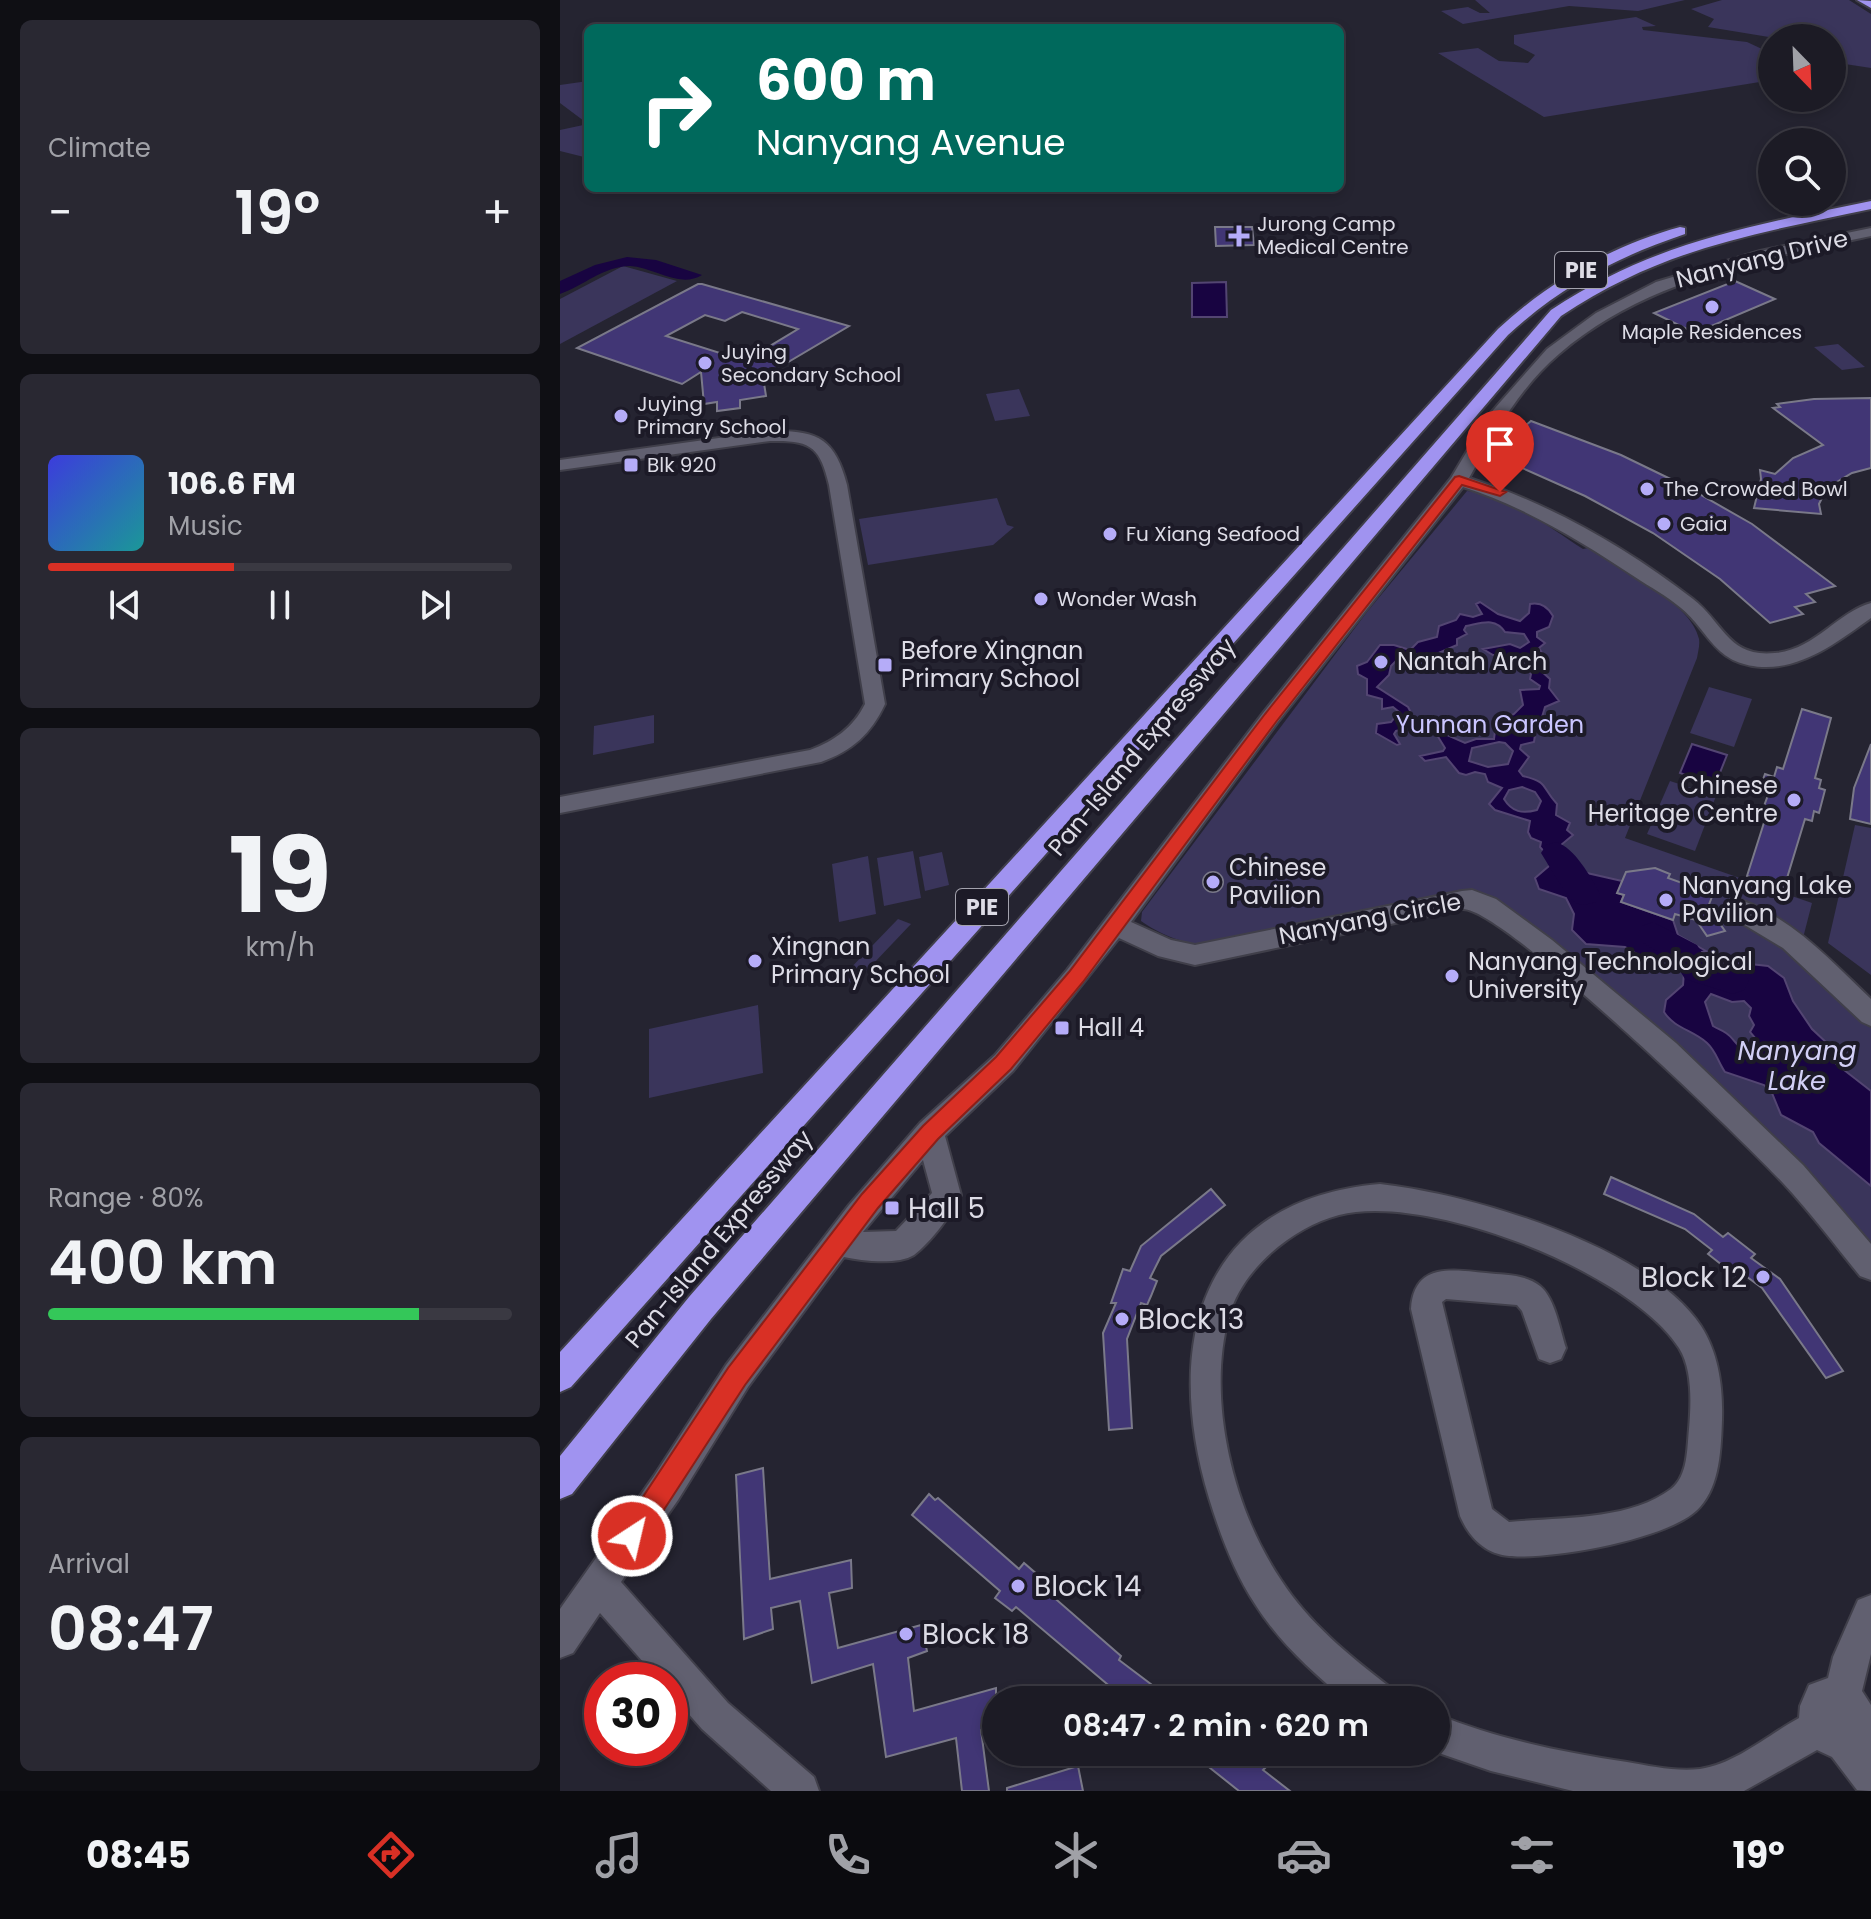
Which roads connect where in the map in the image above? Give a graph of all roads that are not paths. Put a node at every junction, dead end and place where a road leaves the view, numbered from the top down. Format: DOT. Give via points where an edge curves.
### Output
graph roads {
  1 [pos="1862,0"];
  2 [pos="1871,5"];
  3 [pos="1871,191"];
  4 [pos="1846,196"];
  5 [pos="1871,205"];
  6 [pos="1697,226"];
  7 [pos="1871,232"];
  8 [pos="560,467"];
  9 [pos="1459,480"];
  10 [pos="1871,609"];
  11 [pos="560,797"];
  12 [pos="560,805"];
  13 [pos="1737,908"];
  14 [pos="1115,926"];
  15 [pos="1871,1015"];
  16 [pos="930,1132"];
  17 [pos="838,1242"];
  18 [pos="1871,1266"];
  19 [pos="1550,1348"];
  20 [pos="560,1376"];
  21 [pos="560,1482"];
  22 [pos="599,1584"];
  23 [pos="1871,1613"];
  24 [pos="560,1640"];
  25 [pos="1360,1686"];
  26 [pos="1847,1730"];
  27 [pos="1450,1738"];
  28 [pos="1871,1776"];
  29 [pos="800,1791"];
  1 -- 2 [label="highway"];
  3 -- 4 [label="highway"];
  5 -- 21 [label="highway, Pan-Island Expressway / PIE" via="1727,234 1660,254 1597,284 1556,313 700,1308"];
  6 -- 20 [label="highway, Pan-Island Expressway / PIE" via="1600,260 1553,287 1503,332"];
  7 -- 9 [label="street, Nanyang Drive" via="1698,272 1601,316 1536,370 1494,419"];
  8 -- 11 [label="street" via="783,440 819,452 862,705 848,731 809,751"];
  8 -- 12 [label="street" via="770,436 804,438 827,449 833,458 875,704 858,733 838,749"];
  9 -- 10 [label="street" via="1546,513 1688,604 1718,641 1739,654 1792,659"];
  9 -- 14 [label="street, Nanyang Drive" via="1270,718"];
  13 -- 15 [label="street" via="1785,936"];
  14 -- 16 [label="street, Nanyang Drive" via="1004,1063"];
  14 -- 18 [label="street, Nanyang Circle" via="1185,955 1462,900 1482,902 1667,1051 1793,1174"];
  16 -- 17 [label="street, Nanyang Drive"];
  16 -- 17 [label="street" via="947,1195 944,1201 903,1245"];
  17 -- 22 [label="street, Nanyang Drive" via="737,1376"];
  19 -- 25 [label="street" via="1535,1303 1519,1291 1443,1284 1426,1297 1484,1527 1509,1539 1609,1528 1688,1496 1700,1473 1707,1412 1689,1335 1647,1294 1570,1251 1484,1216 1413,1199 1373,1196 1340,1202 1276,1230 1227,1281 1213,1315 1206,1362 1207,1400 1223,1489 1256,1572 1281,1612"];
  22 -- 24 [label="street, Nanyang Drive"];
  22 -- 29 [label="street" via="715,1716"];
  23 -- 26 [label="street" via="1851,1657"];
  26 -- 27 [label="street" via="1699,1788 1675,1790 1520,1762"];
  26 -- 28 [label="street"];
}
